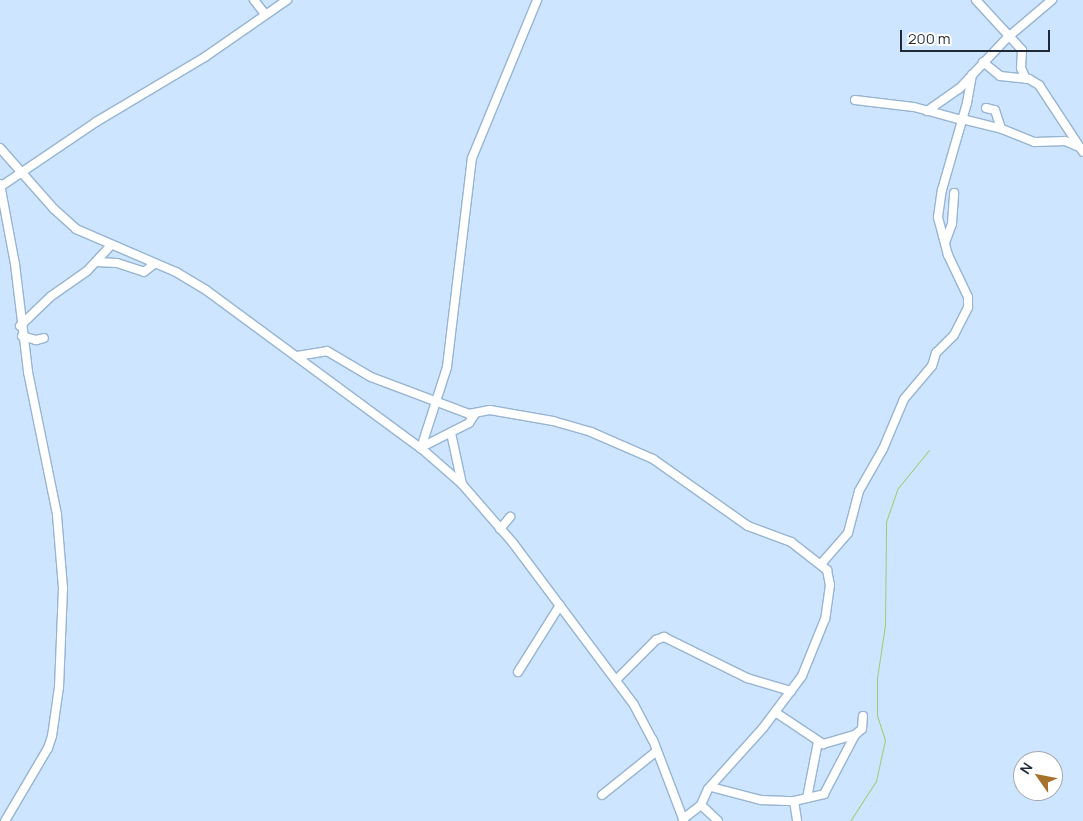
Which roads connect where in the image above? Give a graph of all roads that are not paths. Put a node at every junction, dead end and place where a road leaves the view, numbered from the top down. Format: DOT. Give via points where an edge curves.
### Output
graph roads {
  1 [pos="254,0"];
  2 [pos="287,0"];
  3 [pos="537,0"];
  4 [pos="976,0"];
  5 [pos="1052,0"];
  6 [pos="264,13"];
  7 [pos="1009,36"];
  8 [pos="983,62"];
  9 [pos="972,74"];
  10 [pos="1026,79"];
  11 [pos="855,100"];
  12 [pos="986,108"];
  13 [pos="927,111"];
  14 [pos="962,120"];
  15 [pos="1001,128"];
  16 [pos="0,148"];
  17 [pos="1081,149"];
  18 [pos="22,172"];
  19 [pos="0,186"];
  20 [pos="954,193"];
  21 [pos="945,243"];
  22 [pos="110,246"];
  23 [pos="96,262"];
  24 [pos="154,264"];
  25 [pos="20,326"];
  26 [pos="22,336"];
  27 [pos="44,338"];
  28 [pos="296,356"];
  29 [pos="438,400"];
  30 [pos="475,414"];
  31 [pos="451,433"];
  32 [pos="421,446"];
  33 [pos="462,484"];
  34 [pos="510,518"];
  35 [pos="500,529"];
  36 [pos="821,564"];
  37 [pos="560,605"];
  38 [pos="518,672"];
  39 [pos="616,680"];
  40 [pos="791,691"];
  41 [pos="775,712"];
  42 [pos="862,716"];
  43 [pos="855,735"];
  44 [pos="818,742"];
  45 [pos="657,751"];
  46 [pos="711,787"];
  47 [pos="602,794"];
  48 [pos="807,798"];
  49 [pos="794,801"];
  50 [pos="701,804"];
  51 [pos="683,820"];
  52 [pos="5,821"];
  53 [pos="718,821"];
  54 [pos="797,821"];
  1 -- 6 [label="street"];
  2 -- 6 [label="street"];
  3 -- 29 [label="street" via="472,158 449,354"];
  4 -- 7 [label="street"];
  5 -- 7 [label="street"];
  6 -- 18 [label="street" via="205,57 96,122"];
  7 -- 8 [label="street"];
  7 -- 10 [label="street" via="1022,50 1021,68"];
  8 -- 9 [label="street"];
  8 -- 10 [label="street" via="1000,76"];
  9 -- 13 [label="street" via="959,89"];
  9 -- 14 [label="street"];
  10 -- 17 [label="street" via="1034,81 1048,96"];
  11 -- 13 [label="street"];
  12 -- 15 [label="street" via="995,110"];
  13 -- 14 [label="street"];
  14 -- 15 [label="street"];
  14 -- 21 [label="street" via="939,205 939,228"];
  15 -- 17 [label="street" via="1035,142 1065,141"];
  16 -- 18 [label="street"];
  18 -- 19 [label="street"];
  18 -- 22 [label="street" via="76,229"];
  19 -- 25 [label="street" via="15,264"];
  20 -- 21 [label="street" via="952,224"];
  21 -- 36 [label="street" via="968,297 968,307 954,335 904,399 883,449 860,491 848,534"];
  22 -- 23 [label="street"];
  22 -- 24 [label="street"];
  23 -- 24 [label="street" via="117,263 144,272"];
  23 -- 25 [label="street" via="50,297"];
  24 -- 28 [label="street" via="199,286"];
  25 -- 26 [label="street"];
  26 -- 27 [label="street" via="36,340"];
  26 -- 52 [label="street" via="57,515 63,623 52,736"];
  28 -- 29 [label="street" via="327,351 371,377"];
  28 -- 32 [label="street"];
  29 -- 30 [label="street"];
  29 -- 32 [label="street"];
  30 -- 31 [label="street" via="469,424"];
  30 -- 36 [label="street" via="488,410 553,421 635,450 690,483 748,526 791,542"];
  31 -- 32 [label="street"];
  31 -- 33 [label="street"];
  32 -- 33 [label="street"];
  33 -- 35 [label="street"];
  34 -- 35 [label="street"];
  35 -- 37 [label="street"];
  36 -- 40 [label="street" via="830,575 825,619 808,664"];
  37 -- 38 [label="street"];
  37 -- 39 [label="street"];
  39 -- 40 [label="street" via="656,640 664,637 747,678"];
  39 -- 45 [label="street" via="634,705"];
  40 -- 41 [label="street"];
  41 -- 44 [label="street"];
  41 -- 46 [label="street"];
  42 -- 43 [label="street" via="862,729"];
  43 -- 44 [label="street" via="827,744"];
  43 -- 48 [label="street" via="831,777 827,791"];
  44 -- 48 [label="street"];
  45 -- 47 [label="street"];
  45 -- 51 [label="street"];
  46 -- 49 [label="street" via="761,800"];
  46 -- 50 [label="street"];
  48 -- 49 [label="street"];
  49 -- 54 [label="street"];
  50 -- 51 [label="street"];
  50 -- 53 [label="street"];
}
